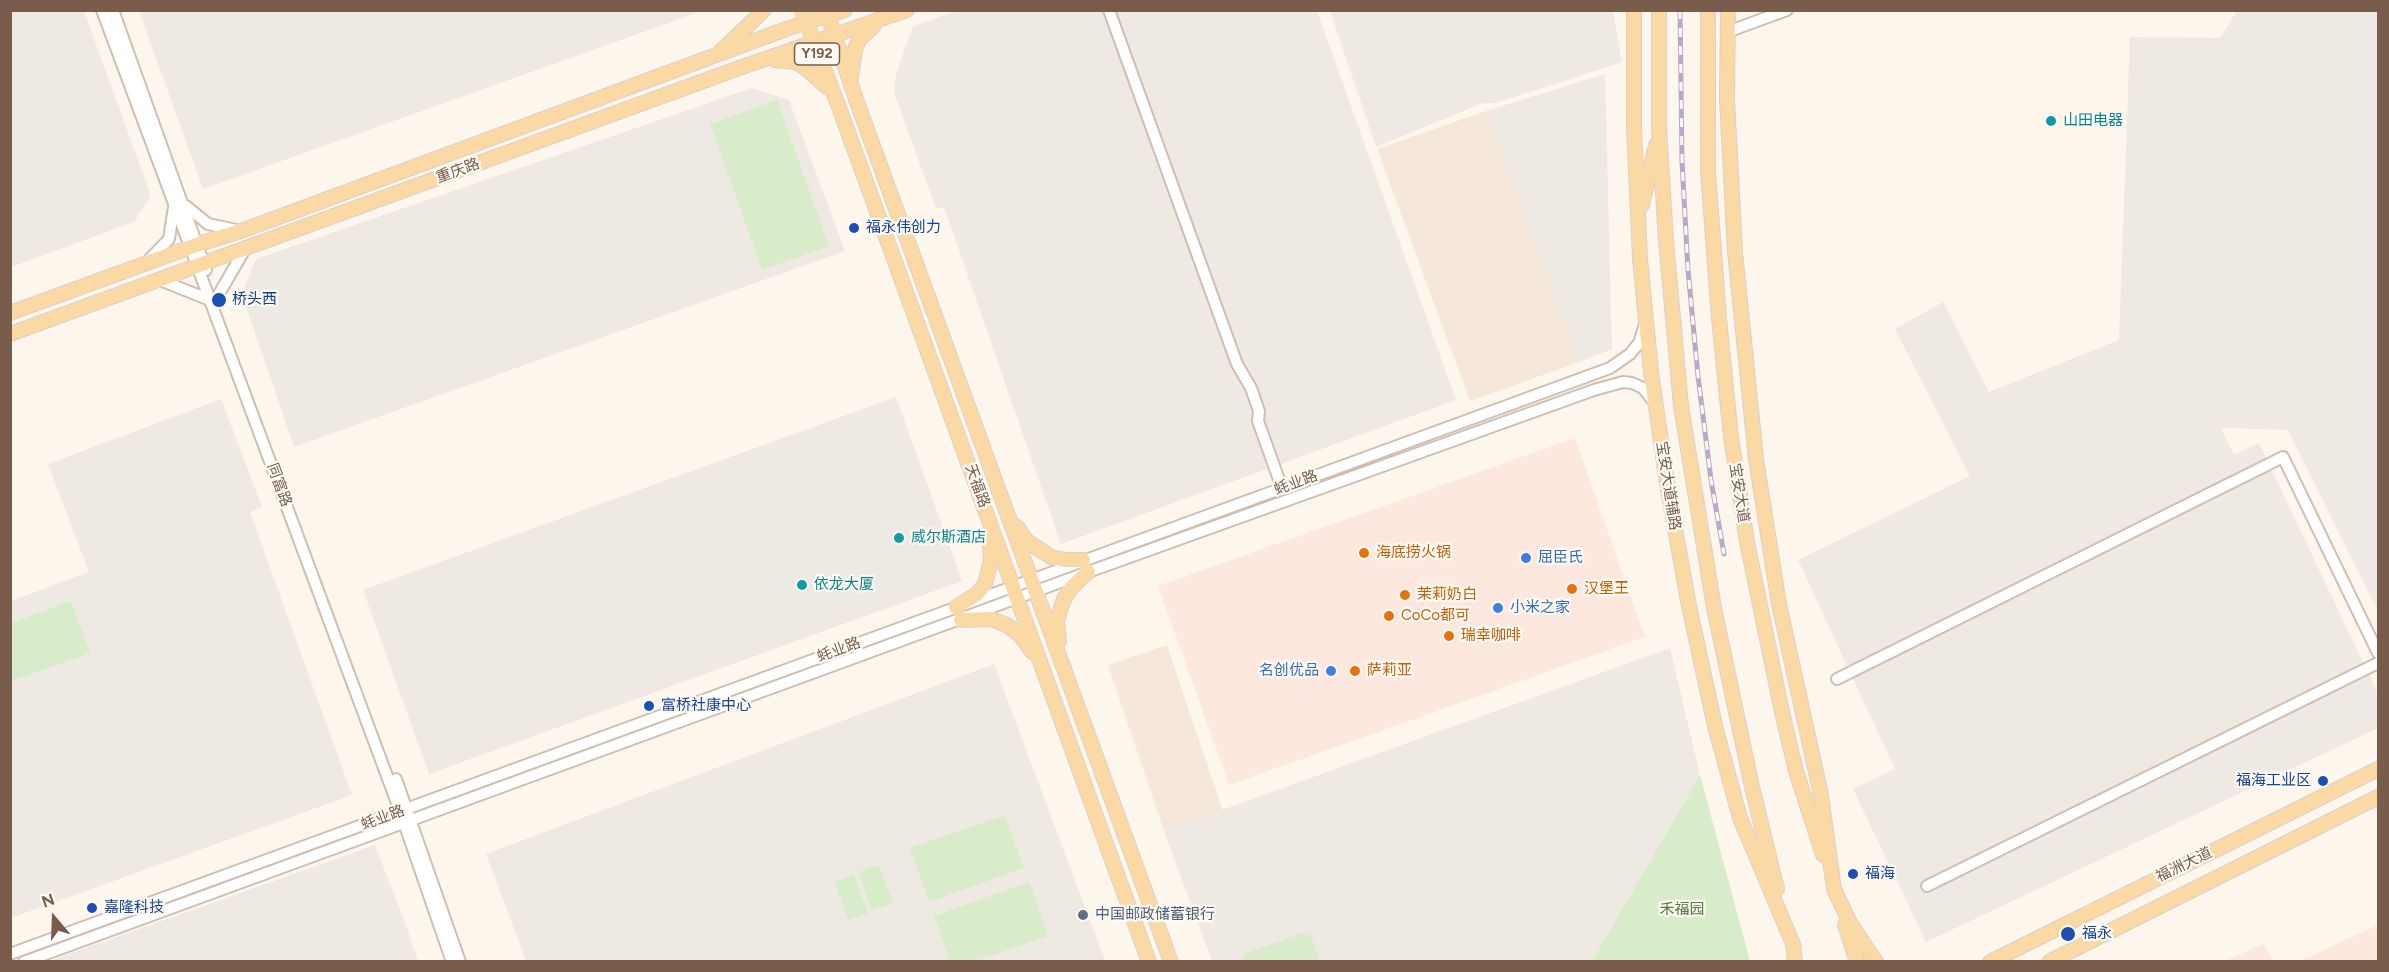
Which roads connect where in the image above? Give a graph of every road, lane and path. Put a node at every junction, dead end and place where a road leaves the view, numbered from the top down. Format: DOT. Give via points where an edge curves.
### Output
graph roads {
  1 [pos="102,10"];
  2 [pos="113,10"];
  3 [pos="764,10"];
  4 [pos="845,10"];
  5 [pos="1109,10"];
  6 [pos="1634,10"];
  7 [pos="1659,10"];
  8 [pos="1708,10"];
  9 [pos="1728,10"];
  10 [pos="1786,10"];
  11 [pos="827,13"];
  12 [pos="901,13"];
  13 [pos="804,16"];
  14 [pos="1727,32"];
  15 [pos="835,36"];
  16 [pos="814,44"];
  17 [pos="715,57"];
  18 [pos="766,60"];
  19 [pos="852,87"];
  20 [pos="834,96"];
  21 [pos="1659,128"];
  22 [pos="179,205"];
  23 [pos="1638,223"];
  24 [pos="241,231"];
  25 [pos="194,246"];
  26 [pos="245,249"];
  27 [pos="143,265"];
  28 [pos="201,265"];
  29 [pos="160,280"];
  30 [pos="213,299"];
  31 [pos="10,313"];
  32 [pos="1646,320"];
  33 [pos="10,334"];
  34 [pos="1654,403"];
  35 [pos="1282,488"];
  36 [pos="1002,499"];
  37 [pos="984,507"];
  38 [pos="1085,566"];
  39 [pos="1034,586"];
  40 [pos="1015,592"];
  41 [pos="958,613"];
  42 [pos="2379,653"];
  43 [pos="2379,663"];
  44 [pos="1063,667"];
  45 [pos="1044,671"];
  46 [pos="1837,679"];
  47 [pos="2379,769"];
  48 [pos="2379,797"];
  49 [pos="405,816"];
  50 [pos="1927,886"];
  51 [pos="1834,889"];
  52 [pos="1792,944"];
  53 [pos="10,954"];
  54 [pos="24,962"];
  55 [pos="452,962"];
  56 [pos="460,962"];
  57 [pos="1149,962"];
  58 [pos="1171,962"];
  59 [pos="1796,962"];
  60 [pos="1857,962"];
  61 [pos="1876,962"];
  62 [pos="1990,962"];
  63 [pos="2049,962"];
  1 -- 22 [label="street, 同富路"];
  2 -- 22 [label="street, 同富路"];
  3 -- 17 [label="main road"];
  4 -- 11 [label="main road, 重庆路"];
  5 -- 35 [label="street" via="1237,364 1251,388 1259,411 1258,421"];
  6 -- 23 [label="main road, 宝安大道辅路"];
  7 -- 21 [label="main road"];
  8 -- 51 [label="main road, 宝安大道" via="1708,171 1733,449 1747,542 1782,711 1796,771"];
  9 -- 14 [label="main road"];
  10 -- 14 [label="street"];
  11 -- 13 [label="main road, 重庆路"];
  11 -- 15 [label="main road, 天福路 / Y192"];
  12 -- 15 [label="main road, 重庆路"];
  12 -- 19 [label="main road" via="868,30 859,40 852,60"];
  13 -- 16 [label="main road, 天福路 / Y192"];
  13 -- 17 [label="main road, 重庆路"];
  14 -- 51 [label="main road" via="1734,241 1756,459 1779,604 1821,795"];
  15 -- 16 [label="main road, 重庆路"];
  15 -- 19 [label="main road, 天福路 / Y192"];
  16 -- 18 [label="main road, 重庆路"];
  16 -- 20 [label="main road, 天福路 / Y192"];
  17 -- 24 [label="main road, 重庆路"];
  18 -- 20 [label="main road, Y192" via="795,62 819,78"];
  18 -- 26 [label="main road, 重庆路"];
  19 -- 36 [label="main road, 天福路 / Y192"];
  20 -- 37 [label="main road, 天福路 / Y192"];
  21 -- 23 [label="main road"];
  21 -- 52 [label="main road" via="1673,328 1690,475 1731,691"];
  22 -- 24 [label="street" via="208,224"];
  22 -- 25 [label="street, 同富路"];
  22 -- 27 [label="street" via="169,239"];
  23 -- 32 [label="main road, 宝安大道辅路"];
  24 -- 25 [label="main road, 重庆路"];
  25 -- 27 [label="main road, 重庆路"];
  25 -- 28 [label="street, 同富路"];
  26 -- 28 [label="main road, 重庆路"];
  26 -- 30 [label="street"];
  27 -- 31 [label="main road, 重庆路"];
  28 -- 29 [label="main road, 重庆路"];
  28 -- 30 [label="street, 同富路"];
  29 -- 30 [label="street"];
  29 -- 33 [label="main road, 重庆路"];
  30 -- 49 [label="street, 同富路"];
  32 -- 34 [label="main road, 宝安大道辅路"];
  32 -- 35 [label="street, 蚝业路" via="1639,343 1610,368"];
  34 -- 38 [label="street, 蚝业路" via="1643,388 1632,383 1602,387"];
  34 -- 52 [label="main road, 宝安大道辅路" via="1689,606 1715,726 1745,832"];
  35 -- 38 [label="street, 蚝业路"];
  36 -- 38 [label="main road" via="1018,530 1037,549"];
  36 -- 39 [label="main road, 天福路 / Y192"];
  37 -- 40 [label="main road, 天福路 / Y192"];
  37 -- 41 [label="main road" via="991,548 988,573 985,584"];
  38 -- 39 [label="street, 蚝业路"];
  38 -- 44 [label="main road" via="1064,599 1057,620"];
  39 -- 40 [label="street, 蚝业路"];
  39 -- 44 [label="main road, 天福路 / Y192"];
  40 -- 41 [label="street, 蚝业路"];
  40 -- 45 [label="main road, 天福路 / Y192"];
  41 -- 45 [label="main road" via="1007,625 1021,636"];
  41 -- 49 [label="street, 蚝业路"];
  42 -- 46 [label="street" via="2283,458"];
  43 -- 50 [label="street"];
  44 -- 58 [label="main road, 天福路 / Y192"];
  45 -- 57 [label="main road, 天福路 / Y192"];
  47 -- 62 [label="main road, 福洲大道"];
  48 -- 63 [label="main road, 福洲大道"];
  49 -- 53 [label="street, 蚝业路"];
  49 -- 54 [label="street, 蚝业路"];
  49 -- 55 [label="street, 同富路"];
  49 -- 56 [label="street, 同富路"];
  51 -- 60 [label="main road, 宝安大道"];
  51 -- 61 [label="main road" via="1854,930"];
  52 -- 59 [label="main road"];
}
